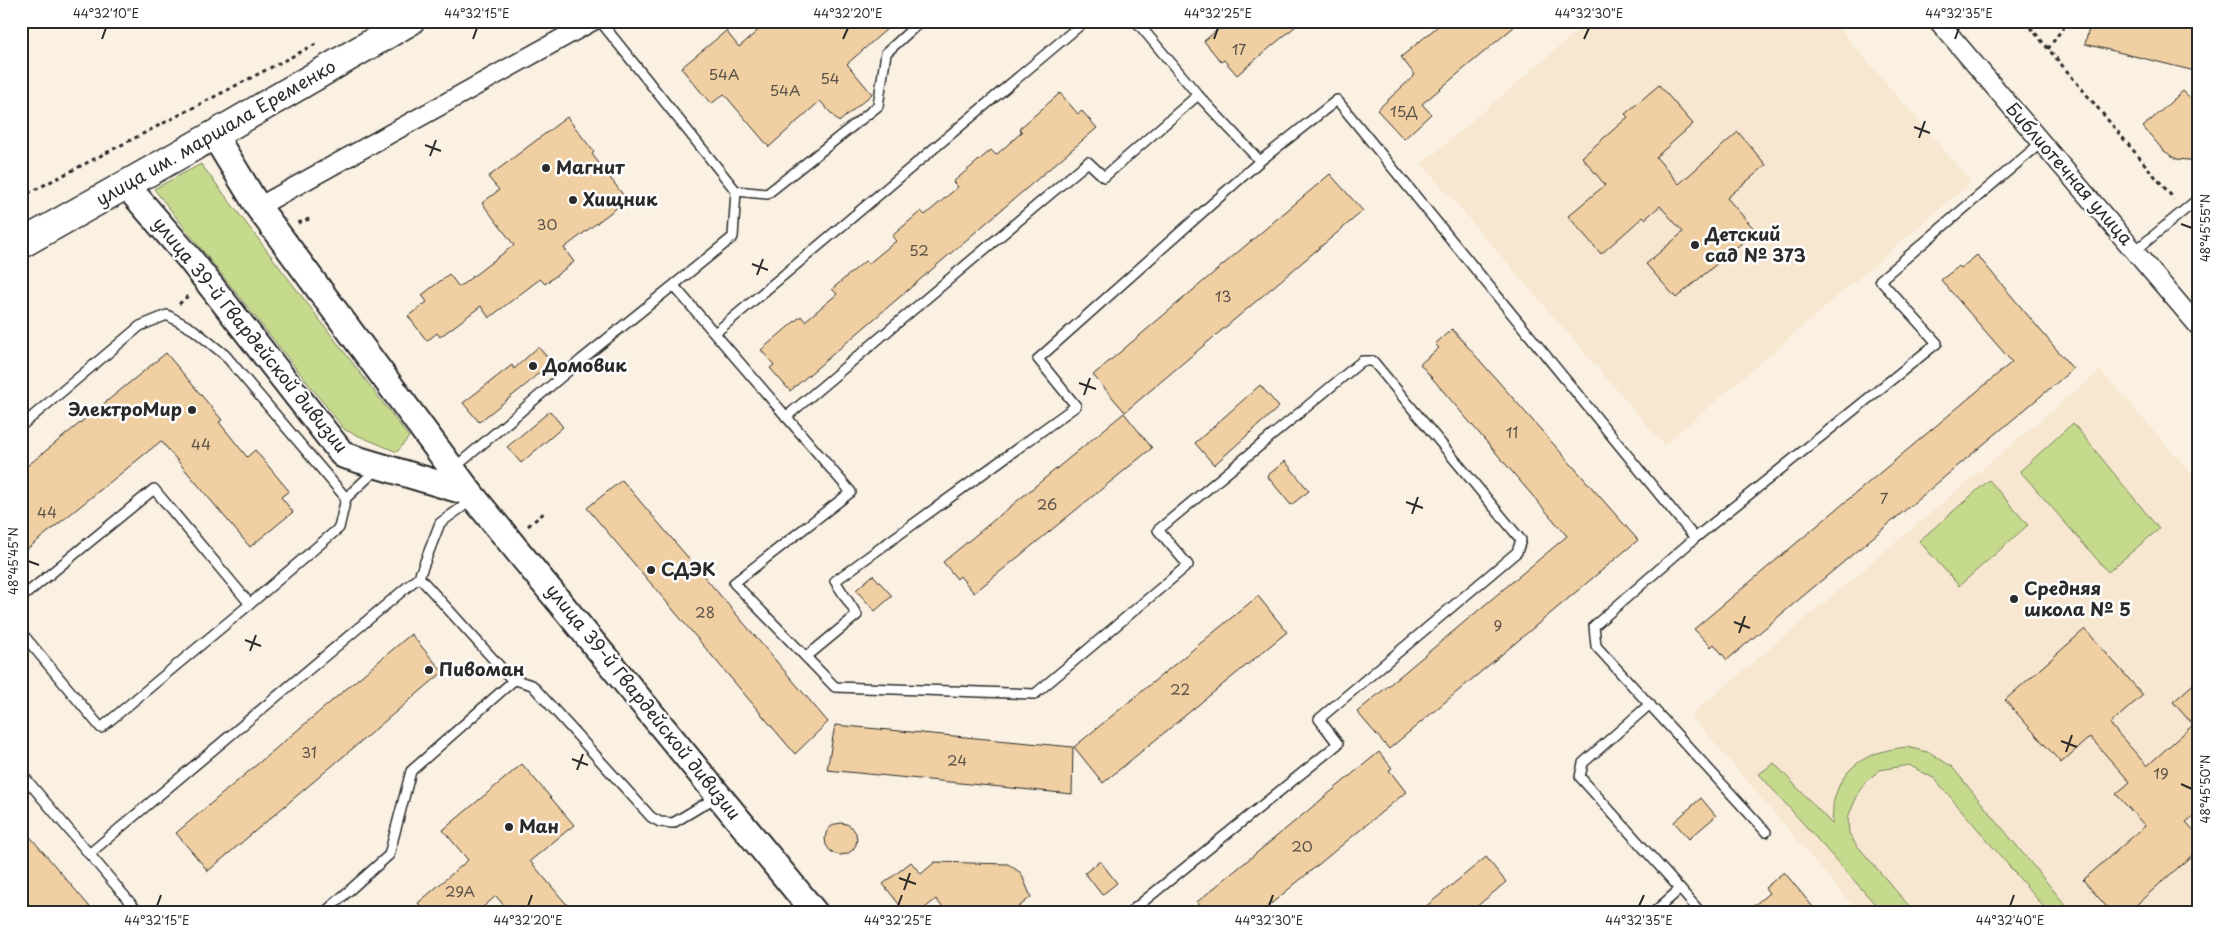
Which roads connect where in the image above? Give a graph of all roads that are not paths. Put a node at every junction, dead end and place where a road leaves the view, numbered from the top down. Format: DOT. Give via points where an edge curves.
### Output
graph roads {
  1 [pos="410,21"];
  2 [pos="593,21"];
  3 [pos="600,21"];
  4 [pos="921,21"];
  5 [pos="1085,21"];
  6 [pos="1136,21"];
  7 [pos="1938,21"];
  8 [pos="1198,95"];
  9 [pos="214,135"];
  10 [pos="2042,142"];
  11 [pos="1260,161"];
  12 [pos="126,185"];
  13 [pos="736,192"];
  14 [pos="2199,198"];
  15 [pos="258,207"];
  16 [pos="21,244"];
  17 [pos="2135,251"];
  18 [pos="674,286"];
  19 [pos="2199,327"];
  20 [pos="715,333"];
  21 [pos="786,417"];
  22 [pos="21,426"];
  23 [pos="381,466"];
  24 [pos="453,469"];
  25 [pos="473,496"];
  26 [pos="346,498"];
  27 [pos="1695,538"];
  28 [pos="419,576"];
  29 [pos="21,598"];
  30 [pos="250,604"];
  31 [pos="21,632"];
  32 [pos="806,657"];
  33 [pos="512,679"];
  34 [pos="1650,704"];
  35 [pos="21,773"];
  36 [pos="720,795"];
  37 [pos="1766,832"];
  38 [pos="89,854"];
  39 [pos="1680,890"];
  40 [pos="139,913"];
  41 [pos="324,913"];
  42 [pos="815,913"];
  43 [pos="1128,913"];
  44 [pos="1653,913"];
  45 [pos="1701,913"];
  1 -- 9 [label="highway, улица им. маршала Еременко"];
  2 -- 15 [label="street"];
  3 -- 13 [label="lane"];
  4 -- 13 [label="lane" via="886,53 878,106 767,194"];
  5 -- 20 [label="lane"];
  6 -- 8 [label="lane"];
  7 -- 10 [label="street, Библиотечная улица"];
  8 -- 11 [label="lane"];
  8 -- 21 [label="lane" via="1104,177 1088,162"];
  9 -- 12 [label="highway, улица им. маршала Еременко"];
  9 -- 15 [label="main road, улица 39-й Гвардейской дивизии"];
  10 -- 17 [label="street, Библиотечная улица"];
  10 -- 27 [label="lane" via="1880,280 1937,344"];
  11 -- 27 [label="lane" via="1337,100"];
  11 -- 32 [label="lane" via="1038,359 1076,406 835,581 857,616"];
  12 -- 16 [label="highway, улица им. маршала Еременко"];
  12 -- 23 [label="main road, улица 39-й Гвардейской дивизии" via="190,259 343,455"];
  13 -- 18 [label="lane" via="733,237"];
  14 -- 17 [label="lane"];
  15 -- 24 [label="main road, улица 39-й Гвардейской дивизии"];
  17 -- 19 [label="street, Библиотечная улица"];
  18 -- 20 [label="lane"];
  18 -- 24 [label="lane"];
  20 -- 21 [label="lane"];
  21 -- 32 [label="lane" via="851,492 734,583"];
  22 -- 26 [label="lane" via="140,326 167,315 194,330 225,354"];
  23 -- 25 [label="main road, улица 39-й Гвардейской дивизии"];
  23 -- 26 [label="lane"];
  24 -- 25 [label="main road, улица 39-й Гвардейской дивизии"];
  25 -- 28 [label="lane" via="440,523"];
  25 -- 36 [label="main road, улица 39-й Гвардейской дивизии"];
  26 -- 30 [label="lane" via="339,528"];
  27 -- 34 [label="lane" via="1594,626 1596,646"];
  28 -- 33 [label="lane"];
  28 -- 38 [label="lane"];
  29 -- 30 [label="lane" via="154,489"];
  30 -- 31 [label="lane" via="101,728"];
  32 -- 43 [label="lane" via="835,687 1035,694 1188,565 1158,530 1362,361 1373,361 1521,540 1517,552 1319,719 1338,744"];
  33 -- 36 [label="lane" via="532,685 642,809 660,822 673,823"];
  33 -- 41 [label="lane" via="411,772 390,855"];
  34 -- 37 [label="lane"];
  34 -- 39 [label="lane" via="1583,763 1580,777"];
  35 -- 38 [label="lane"];
  36 -- 42 [label="main road, улица 39-й Гвардейской дивизии"];
  38 -- 40 [label="lane"];
  39 -- 44 [label="lane"];
  39 -- 45 [label="lane"];
}
